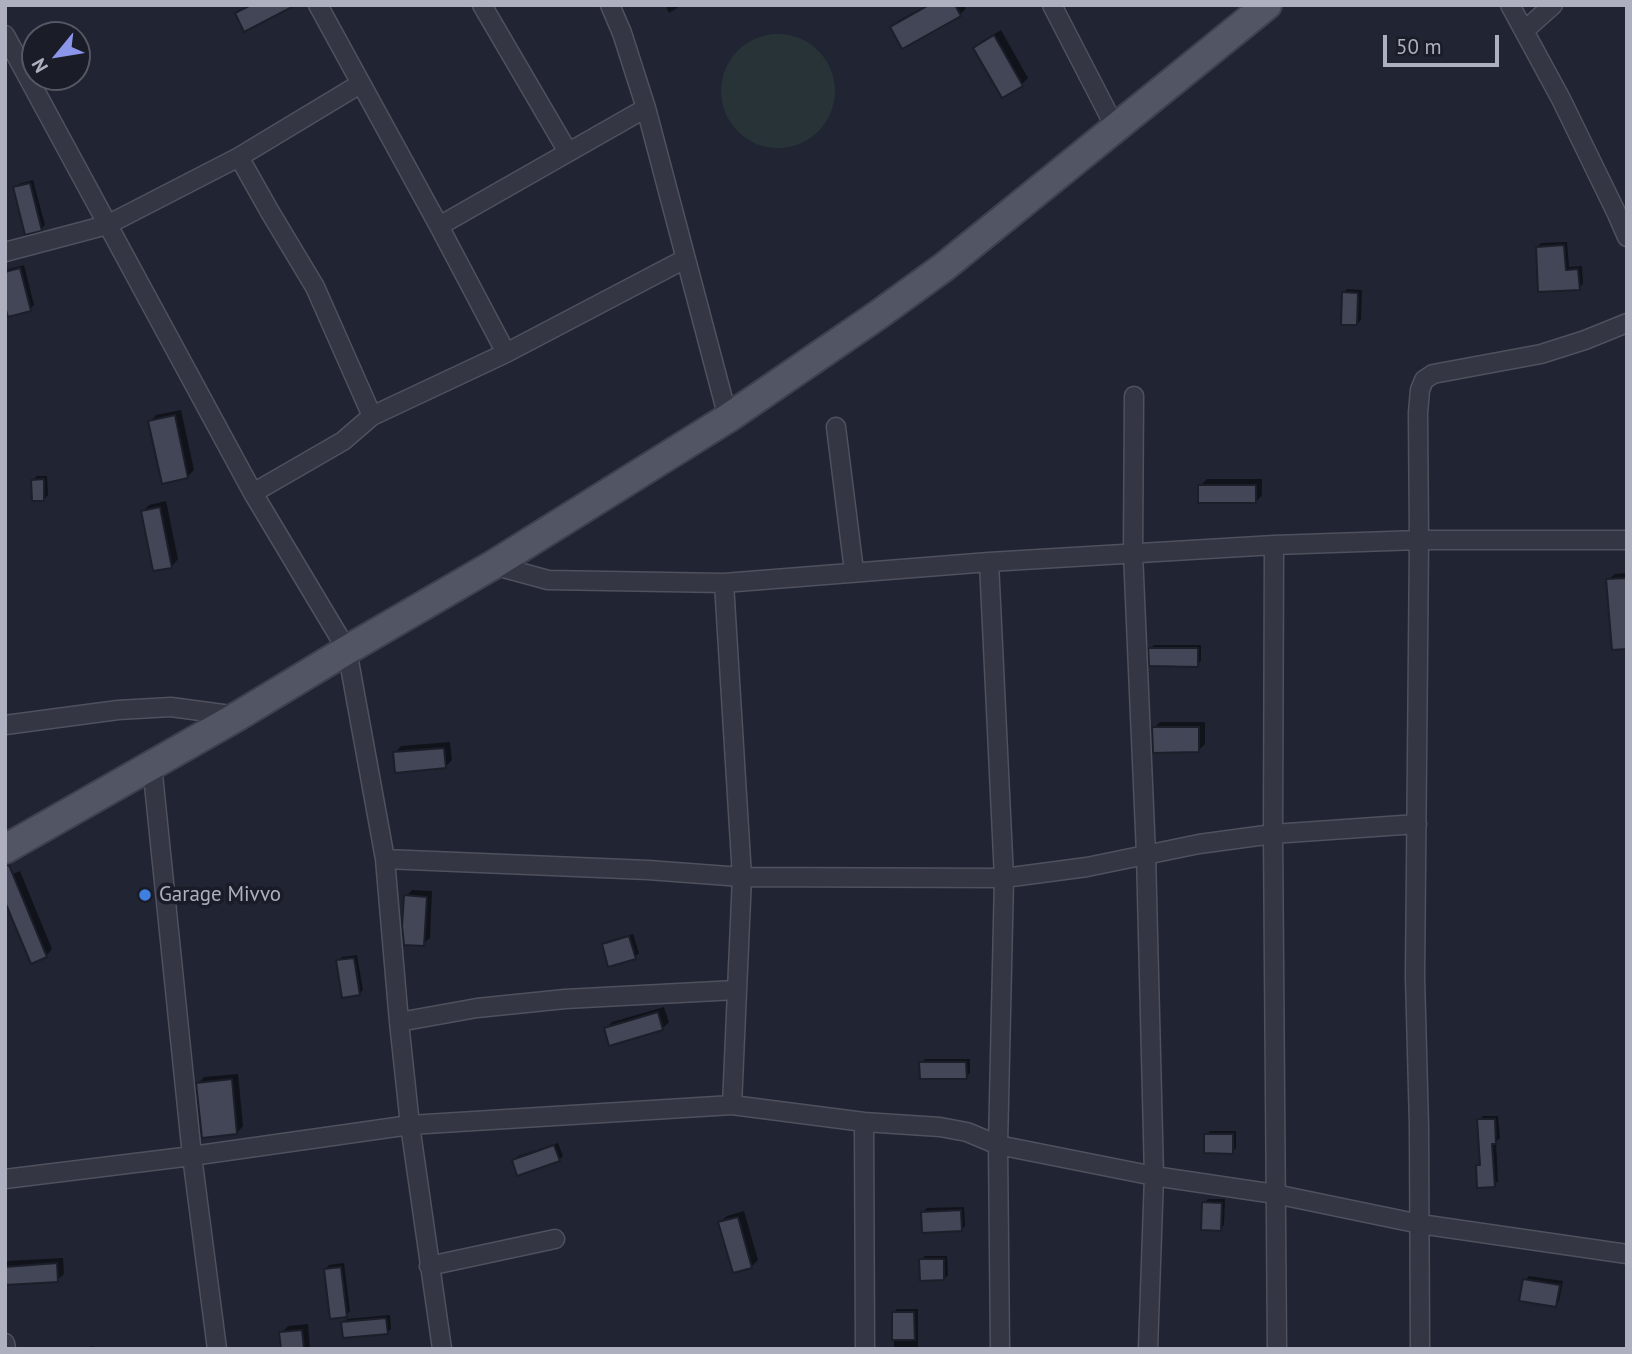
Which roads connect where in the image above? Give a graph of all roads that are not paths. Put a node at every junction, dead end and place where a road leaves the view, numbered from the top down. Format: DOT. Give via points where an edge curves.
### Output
graph roads {
  1 [pos="318,5"];
  2 [pos="482,5"];
  3 [pos="610,5"];
  4 [pos="1052,5"];
  5 [pos="1267,5"];
  6 [pos="1510,5"];
  7 [pos="1553,5"];
  8 [pos="1525,30"];
  9 [pos="5,36"];
  10 [pos="360,84"];
  11 [pos="646,108"];
  12 [pos="1116,129"];
  13 [pos="568,152"];
  14 [pos="239,157"];
  15 [pos="107,225"];
  16 [pos="439,226"];
  17 [pos="1627,237"];
  18 [pos="5,252"];
  19 [pos="685,259"];
  20 [pos="1627,323"];
  21 [pos="506,353"];
  22 [pos="1134,396"];
  23 [pos="372,416"];
  24 [pos="728,418"];
  25 [pos="836,426"];
  26 [pos="253,493"];
  27 [pos="1419,540"];
  28 [pos="1627,540"];
  29 [pos="1274,545"];
  30 [pos="1133,553"];
  31 [pos="989,562"];
  32 [pos="493,565"];
  33 [pos="854,572"];
  34 [pos="724,583"];
  35 [pos="347,650"];
  36 [pos="238,716"];
  37 [pos="5,725"];
  38 [pos="152,765"];
  39 [pos="1417,824"];
  40 [pos="1273,834"];
  41 [pos="5,849"];
  42 [pos="1146,854"];
  43 [pos="385,859"];
  44 [pos="742,877"];
  45 [pos="1004,878"];
  46 [pos="736,990"];
  47 [pos="399,1021"];
  48 [pos="732,1105"];
  49 [pos="864,1122"];
  50 [pos="410,1125"];
  51 [pos="998,1145"];
  52 [pos="192,1156"];
  53 [pos="1154,1176"];
  54 [pos="5,1179"];
  55 [pos="1275,1195"];
  56 [pos="1420,1224"];
  57 [pos="555,1239"];
  58 [pos="1627,1254"];
  59 [pos="429,1266"];
  60 [pos="5,1343"];
  61 [pos="6,1349"];
  62 [pos="216,1349"];
  63 [pos="442,1349"];
  64 [pos="865,1349"];
  65 [pos="1000,1349"];
  66 [pos="1147,1349"];
  67 [pos="1277,1349"];
  68 [pos="1420,1349"];
  1 -- 10 [label="street"];
  2 -- 13 [label="street"];
  3 -- 11 [label="street"];
  4 -- 12 [label="street"];
  5 -- 12 [label="main road"];
  6 -- 8 [label="street"];
  7 -- 8 [label="street"];
  8 -- 17 [label="street"];
  9 -- 15 [label="street"];
  10 -- 14 [label="street"];
  10 -- 16 [label="street"];
  11 -- 13 [label="street"];
  11 -- 19 [label="street"];
  12 -- 24 [label="main road" via="944,267"];
  13 -- 16 [label="street"];
  14 -- 15 [label="street"];
  14 -- 23 [label="street" via="315,287"];
  15 -- 18 [label="street"];
  15 -- 26 [label="street"];
  16 -- 21 [label="street"];
  19 -- 21 [label="street"];
  19 -- 24 [label="street"];
  20 -- 27 [label="street" via="1541,354 1433,374 1424,380 1418,413"];
  21 -- 23 [label="street"];
  22 -- 30 [label="street"];
  23 -- 26 [label="street" via="344,441"];
  24 -- 32 [label="main road"];
  25 -- 33 [label="street"];
  26 -- 35 [label="street"];
  27 -- 28 [label="street"];
  27 -- 29 [label="street"];
  27 -- 39 [label="street"];
  29 -- 30 [label="street"];
  29 -- 40 [label="street"];
  30 -- 31 [label="street"];
  30 -- 42 [label="street"];
  31 -- 33 [label="street"];
  31 -- 45 [label="street"];
  32 -- 34 [label="street" via="548,580"];
  32 -- 35 [label="main road"];
  33 -- 34 [label="street"];
  34 -- 44 [label="street"];
  35 -- 36 [label="main road"];
  35 -- 43 [label="street"];
  36 -- 37 [label="street" via="171,707 118,709"];
  36 -- 38 [label="main road"];
  38 -- 41 [label="main road"];
  38 -- 52 [label="street"];
  39 -- 40 [label="street"];
  39 -- 56 [label="street"];
  40 -- 42 [label="street"];
  40 -- 55 [label="street"];
  42 -- 45 [label="street"];
  42 -- 53 [label="street"];
  43 -- 44 [label="street"];
  43 -- 47 [label="street"];
  44 -- 45 [label="street"];
  44 -- 46 [label="street"];
  45 -- 51 [label="street"];
  46 -- 47 [label="street" via="477,1007"];
  46 -- 48 [label="street"];
  47 -- 50 [label="street"];
  48 -- 49 [label="street"];
  48 -- 50 [label="street"];
  49 -- 51 [label="street" via="940,1127"];
  49 -- 64 [label="street"];
  50 -- 52 [label="street"];
  50 -- 59 [label="street"];
  51 -- 53 [label="street"];
  51 -- 65 [label="street"];
  52 -- 54 [label="street"];
  52 -- 62 [label="street"];
  53 -- 55 [label="street"];
  53 -- 66 [label="street"];
  55 -- 56 [label="street"];
  55 -- 67 [label="street"];
  56 -- 58 [label="street"];
  56 -- 68 [label="street"];
  57 -- 59 [label="street"];
  59 -- 63 [label="street"];
  60 -- 61 [label="street"];
}
